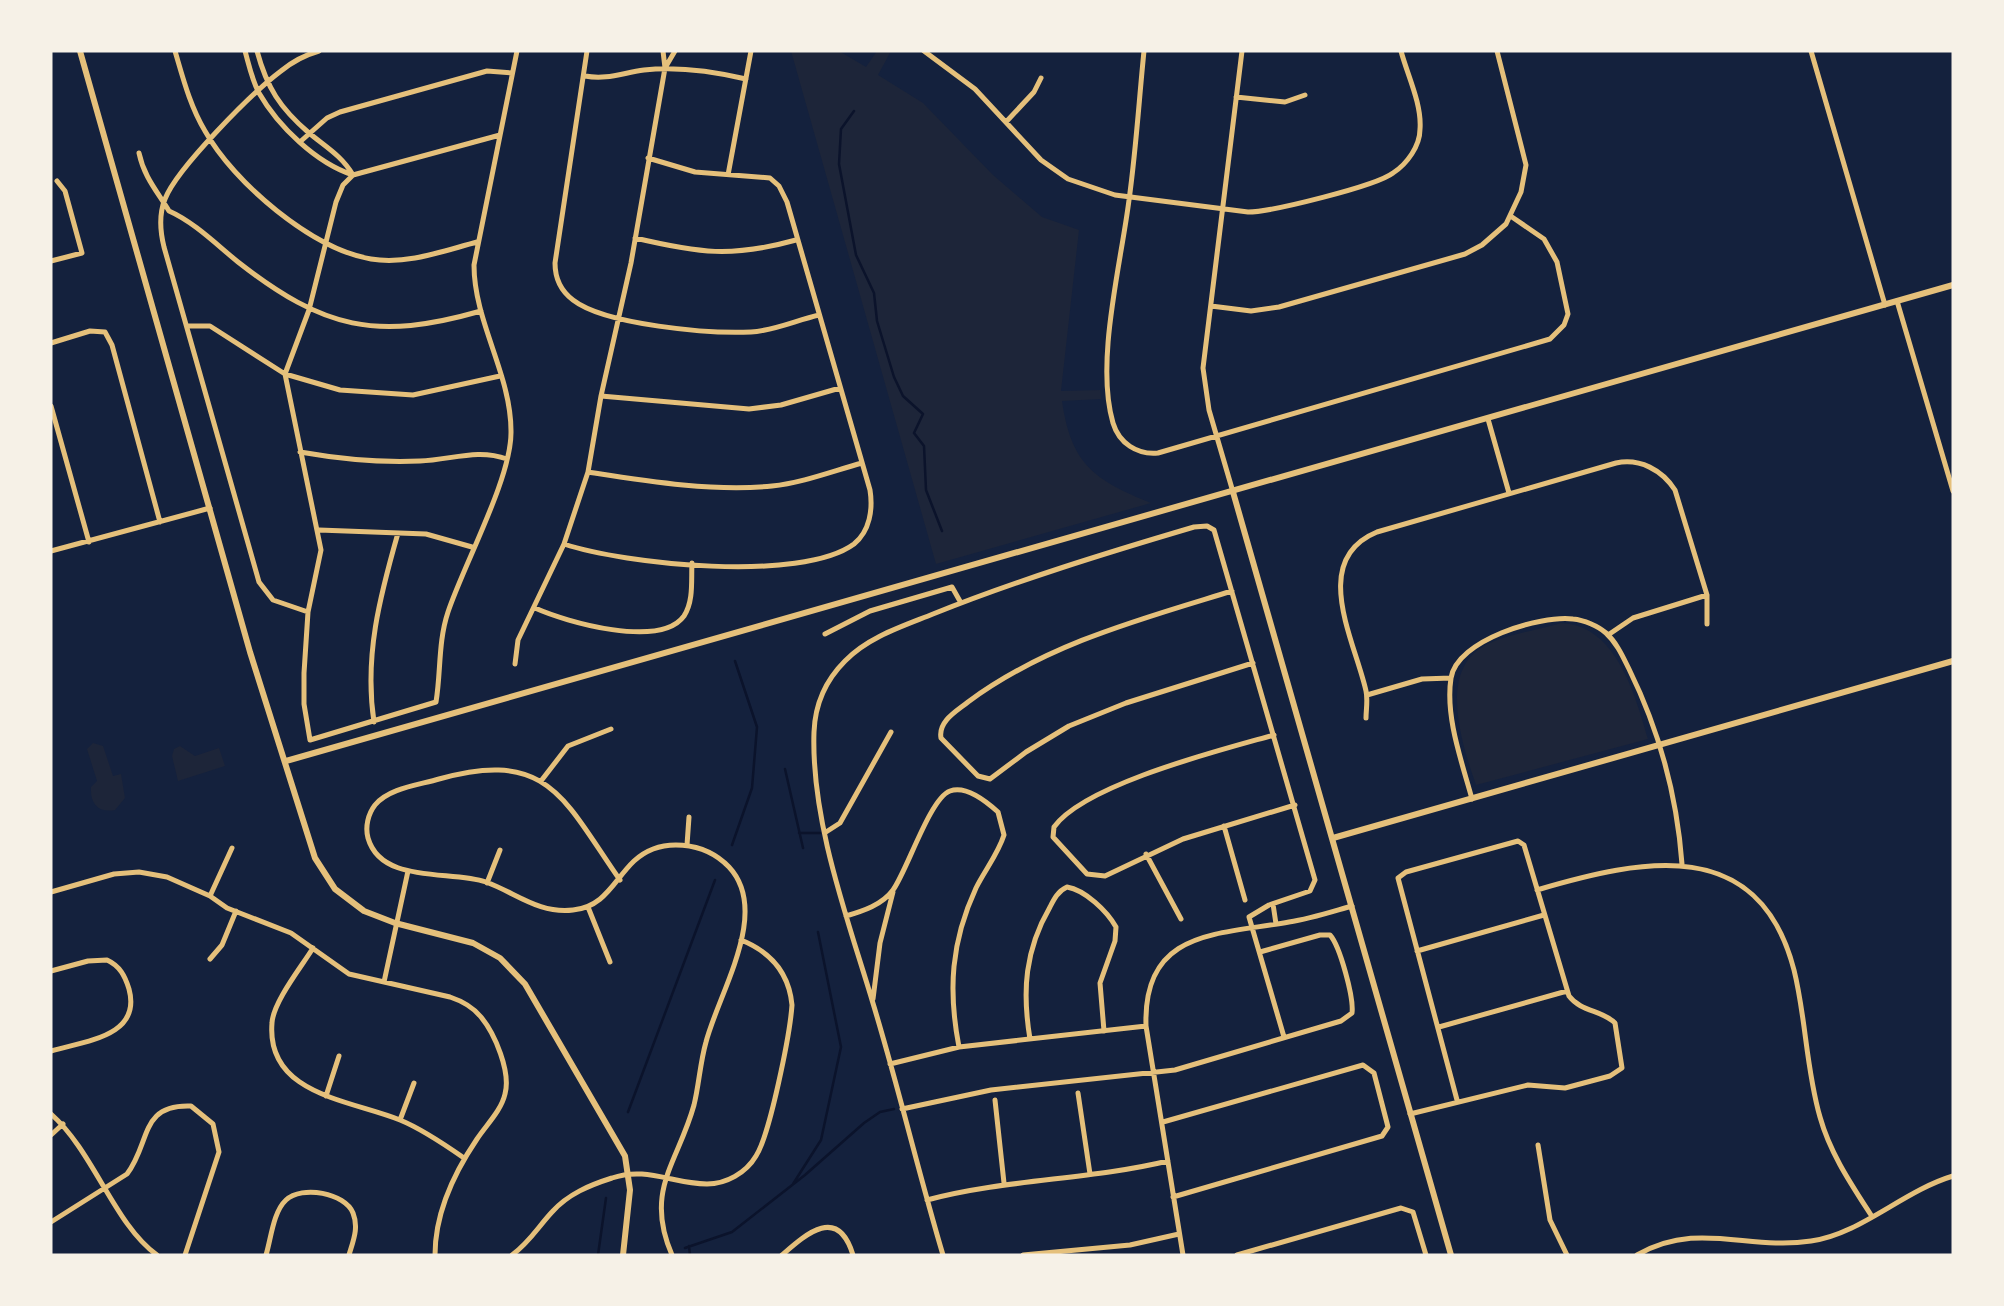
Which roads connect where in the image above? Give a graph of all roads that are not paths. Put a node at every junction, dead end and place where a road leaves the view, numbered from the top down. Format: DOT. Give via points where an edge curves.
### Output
graph roads {
  1 [pos="80,51"];
  2 [pos="175,51"];
  3 [pos="245,51"];
  4 [pos="257,51"];
  5 [pos="319,51"];
  6 [pos="517,51"];
  7 [pos="587,51"];
  8 [pos="663,51"];
  9 [pos="675,51"];
  10 [pos="751,51"];
  11 [pos="924,51"];
  12 [pos="1144,51"];
  13 [pos="1242,51"];
  14 [pos="1401,51"];
  15 [pos="1497,51"];
  16 [pos="1811,51"];
  17 [pos="665,68"];
  18 [pos="512,73"];
  19 [pos="585,76"];
  20 [pos="1041,78"];
  21 [pos="746,79"];
  22 [pos="262,88"];
  23 [pos="1305,95"];
  24 [pos="1236,97"];
  25 [pos="1006,122"];
  26 [pos="308,132"];
  27 [pos="500,135"];
  28 [pos="211,141"];
  29 [pos="301,141"];
  30 [pos="139,153"];
  31 [pos="648,158"];
  32 [pos="353,175"];
  33 [pos="728,175"];
  34 [pos="57,181"];
  35 [pos="1130,197"];
  36 [pos="164,203"];
  37 [pos="1221,209"];
  38 [pos="1511,217"];
  39 [pos="635,238"];
  40 [pos="796,240"];
  41 [pos="477,242"];
  42 [pos="326,244"];
  43 [pos="51,261"];
  44 [pos="1953,285"];
  45 [pos="1897,301"];
  46 [pos="1885,305"];
  47 [pos="1211,306"];
  48 [pos="309,310"];
  49 [pos="481,311"];
  50 [pos="819,315"];
  51 [pos="617,318"];
  52 [pos="187,326"];
  53 [pos="51,343"];
  54 [pos="285,374"];
  55 [pos="500,376"];
  56 [pos="840,388"];
  57 [pos="601,396"];
  58 [pos="51,406"];
  59 [pos="1488,419"];
  60 [pos="1216,435"];
  61 [pos="300,452"];
  62 [pos="507,459"];
  63 [pos="862,463"];
  64 [pos="588,472"];
  65 [pos="1953,491"];
  66 [pos="1233,492"];
  67 [pos="1509,493"];
  68 [pos="209,508"];
  69 [pos="160,522"];
  70 [pos="319,530"];
  71 [pos="398,533"];
  72 [pos="89,542"];
  73 [pos="564,544"];
  74 [pos="472,547"];
  75 [pos="51,551"];
  76 [pos="692,563"];
  77 [pos="1233,591"];
  78 [pos="1707,595"];
  79 [pos="961,603"];
  80 [pos="535,608"];
  81 [pos="308,612"];
  82 [pos="1707,624"];
  83 [pos="825,634"];
  84 [pos="1608,635"];
  85 [pos="1953,660"];
  86 [pos="1253,663"];
  87 [pos="515,664"];
  88 [pos="1451,678"];
  89 [pos="1367,695"];
  90 [pos="1366,719"];
  91 [pos="374,722"];
  92 [pos="611,729"];
  93 [pos="891,732"];
  94 [pos="1274,735"];
  95 [pos="1659,746"];
  96 [pos="286,761"];
  97 [pos="541,781"];
  98 [pos="1472,799"];
  99 [pos="1295,805"];
  100 [pos="689,817"];
  101 [pos="1224,826"];
  102 [pos="826,832"];
  103 [pos="1333,838"];
  104 [pos="687,845"];
  105 [pos="232,848"];
  106 [pos="500,850"];
  107 [pos="1146,854"];
  108 [pos="1682,864"];
  109 [pos="408,871"];
  110 [pos="620,880"];
  111 [pos="487,883"];
  112 [pos="894,889"];
  113 [pos="1537,890"];
  114 [pos="51,892"];
  115 [pos="210,896"];
  116 [pos="1245,900"];
  117 [pos="1273,904"];
  118 [pos="1352,906"];
  119 [pos="588,907"];
  120 [pos="236,911"];
  121 [pos="1544,915"];
  122 [pos="846,916"];
  123 [pos="1181,919"];
  124 [pos="395,923"];
  125 [pos="1276,924"];
  126 [pos="1250,928"];
  127 [pos="741,940"];
  128 [pos="313,948"];
  129 [pos="1417,951"];
  130 [pos="1260,952"];
  131 [pos="210,959"];
  132 [pos="610,962"];
  133 [pos="51,971"];
  134 [pos="384,982"];
  135 [pos="1567,991"];
  136 [pos="873,1002"];
  137 [pos="1146,1026"];
  138 [pos="1439,1027"];
  139 [pos="1104,1031"];
  140 [pos="1284,1037"];
  141 [pos="1030,1039"];
  142 [pos="959,1047"];
  143 [pos="51,1051"];
  144 [pos="339,1056"];
  145 [pos="890,1065"];
  146 [pos="1154,1073"];
  147 [pos="414,1083"];
  148 [pos="1078,1093"];
  149 [pos="326,1096"];
  150 [pos="995,1100"];
  151 [pos="1457,1100"];
  152 [pos="902,1109"];
  153 [pos="51,1114"];
  154 [pos="1410,1114"];
  155 [pos="400,1120"];
  156 [pos="1163,1122"];
  157 [pos="63,1124"];
  158 [pos="51,1135"];
  159 [pos="1538,1145"];
  160 [pos="464,1157"];
  161 [pos="1168,1161"];
  162 [pos="629,1174"];
  163 [pos="1090,1174"];
  164 [pos="665,1176"];
  165 [pos="1953,1176"];
  166 [pos="1004,1183"];
  167 [pos="106,1187"];
  168 [pos="1173,1197"];
  169 [pos="927,1200"];
  170 [pos="1871,1215"];
  171 [pos="51,1222"];
  172 [pos="1179,1234"];
  173 [pos="149,1253"];
  174 [pos="157,1255"];
  175 [pos="185,1255"];
  176 [pos="266,1255"];
  177 [pos="349,1255"];
  178 [pos="435,1255"];
  179 [pos="512,1255"];
  180 [pos="623,1255"];
  181 [pos="672,1255"];
  182 [pos="782,1255"];
  183 [pos="853,1255"];
  184 [pos="943,1255"];
  185 [pos="1023,1255"];
  186 [pos="1183,1255"];
  187 [pos="1237,1255"];
  188 [pos="1426,1255"];
  189 [pos="1451,1255"];
  190 [pos="1567,1255"];
  191 [pos="1637,1255"];
  1 -- 68 [label="street"];
  2 -- 28 [label="street" via="191,102"];
  3 -- 22 [label="street"];
  4 -- 22 [label="street"];
  5 -- 22 [label="street" via="295,61"];
  6 -- 18 [label="street"];
  7 -- 19 [label="street"];
  8 -- 17 [label="street"];
  9 -- 17 [label="street"];
  10 -- 21 [label="street"];
  11 -- 25 [label="street" via="959,74"];
  12 -- 35 [label="street"];
  13 -- 24 [label="street"];
  14 -- 37 [label="street" via="1420,124 1415,149 1393,173 1268,211"];
  15 -- 38 [label="street" via="1525,165"];
  16 -- 46 [label="street"];
  17 -- 19 [label="street" via="609,78"];
  17 -- 21 [label="street"];
  17 -- 31 [label="street"];
  18 -- 26 [label="street" via="487,71 340,112"];
  18 -- 27 [label="street"];
  19 -- 51 [label="street" via="555,273 575,302"];
  20 -- 25 [label="street"];
  21 -- 33 [label="street"];
  22 -- 26 [label="street"];
  22 -- 28 [label="street"];
  22 -- 29 [label="street" via="273,114"];
  23 -- 24 [label="street" via="1285,102"];
  24 -- 37 [label="street"];
  25 -- 35 [label="street" via="1058,174 1092,190"];
  26 -- 29 [label="street"];
  26 -- 32 [label="street" via="345,162"];
  27 -- 32 [label="street"];
  27 -- 41 [label="street"];
  28 -- 36 [label="street" via="181,171"];
  28 -- 42 [label="street" via="248,185"];
  29 -- 32 [label="street" via="338,170"];
  30 -- 36 [label="street" via="148,182"];
  31 -- 33 [label="street" via="695,172"];
  31 -- 39 [label="street"];
  32 -- 42 [label="street" via="339,192"];
  33 -- 40 [label="street" via="762,176 777,183"];
  34 -- 43 [label="street" via="65,191 82,253"];
  35 -- 37 [label="street"];
  35 -- 60 [label="street" via="1109,343 1109,402 1116,431 1129,446 1142,452 1164,451"];
  36 -- 48 [label="street" via="271,288"];
  36 -- 52 [label="street" via="161,233"];
  37 -- 47 [label="street"];
  38 -- 47 [label="street" via="1495,235 1465,254 1271,308"];
  38 -- 60 [label="street" via="1544,239 1557,262 1568,314 1550,339"];
  39 -- 40 [label="street" via="723,253"];
  39 -- 51 [label="street"];
  40 -- 50 [label="street"];
  41 -- 42 [label="street" via="394,260 372,259"];
  41 -- 49 [label="street" via="474,277"];
  42 -- 48 [label="street"];
  44 -- 45 [label="street"];
  45 -- 46 [label="street"];
  45 -- 65 [label="street"];
  46 -- 59 [label="street"];
  47 -- 60 [label="street" via="1203,368"];
  48 -- 49 [label="street" via="351,323 395,328 426,326"];
  48 -- 54 [label="street"];
  49 -- 55 [label="street"];
  50 -- 51 [label="street" via="751,332"];
  50 -- 56 [label="street"];
  51 -- 57 [label="street"];
  52 -- 54 [label="street" via="210,326"];
  52 -- 81 [label="street" via="259,582 273,600"];
  53 -- 69 [label="street" via="90,331 105,332"];
  54 -- 55 [label="street" via="340,390 389,395 429,393"];
  54 -- 61 [label="street"];
  55 -- 62 [label="street" via="511,419"];
  56 -- 57 [label="street" via="749,409"];
  56 -- 63 [label="street"];
  57 -- 64 [label="street"];
  58 -- 72 [label="street"];
  59 -- 66 [label="street"];
  59 -- 67 [label="street"];
  60 -- 66 [label="street"];
  61 -- 62 [label="street" via="368,462 437,460 477,453"];
  61 -- 70 [label="street"];
  62 -- 74 [label="street"];
  63 -- 64 [label="street" via="808,479 760,486"];
  63 -- 76 [label="street" via="872,501 867,525 855,543 830,554 771,565"];
  64 -- 73 [label="street"];
  66 -- 96 [label="street"];
  66 -- 103 [label="street"];
  67 -- 78 [label="street" via="1623,462 1653,469 1670,482 1680,502"];
  67 -- 89 [label="street" via="1377,532 1358,544 1344,561 1340,598"];
  68 -- 69 [label="street"];
  68 -- 96 [label="street" via="275,737"];
  69 -- 72 [label="street"];
  70 -- 71 [label="street"];
  70 -- 81 [label="street" via="320,564"];
  71 -- 74 [label="street" via="442,536"];
  71 -- 91 [label="street" via="372,639"];
  72 -- 75 [label="street"];
  73 -- 76 [label="street" via="614,557"];
  73 -- 80 [label="street"];
  74 -- 91 [label="street" via="447,614 436,702"];
  76 -- 80 [label="street" via="687,610 676,624 658,631 583,624"];
  77 -- 79 [label="street" via="1216,534 1210,528 1194,527"];
  77 -- 86 [label="street"];
  77 -- 86 [label="street" via="1076,642 996,683 942,725 940,734 982,779 990,779 1069,726"];
  78 -- 82 [label="street"];
  78 -- 84 [label="street" via="1633,618"];
  79 -- 83 [label="street" via="952,587 870,611"];
  79 -- 102 [label="street" via="877,638 835,671 815,718 814,748"];
  80 -- 87 [label="street" via="518,640"];
  81 -- 91 [label="street" via="304,694 310,740"];
  84 -- 88 [label="street" via="1569,618 1506,632 1469,649"];
  84 -- 95 [label="street" via="1645,703"];
  85 -- 95 [label="street"];
  86 -- 94 [label="street"];
  88 -- 89 [label="street" via="1422,679"];
  88 -- 98 [label="street" via="1454,728"];
  89 -- 90 [label="street"];
  92 -- 97 [label="street" via="568,747"];
  93 -- 102 [label="street" via="840,823"];
  94 -- 99 [label="street"];
  94 -- 107 [label="street" via="1130,780 1077,808 1058,821 1053,832 1068,856 1087,874 1099,877"];
  95 -- 98 [label="street"];
  95 -- 108 [label="street" via="1678,815"];
  96 -- 124 [label="street" via="310,844 324,874 348,900"];
  97 -- 109 [label="street" via="507,770 479,769 384,797 375,804 367,822 369,841 379,857"];
  97 -- 110 [label="street" via="565,801"];
  98 -- 103 [label="street"];
  99 -- 101 [label="street"];
  99 -- 117 [label="street" via="1315,884 1310,891"];
  100 -- 104 [label="street"];
  101 -- 107 [label="street"];
  101 -- 116 [label="street"];
  102 -- 122 [label="street"];
  103 -- 118 [label="street"];
  104 -- 110 [label="street" via="650,852 632,863"];
  104 -- 127 [label="street" via="718,857 737,878 746,902"];
  105 -- 115 [label="street"];
  106 -- 111 [label="street"];
  107 -- 123 [label="street"];
  108 -- 113 [label="street" via="1612,870"];
  108 -- 170 [label="street" via="1714,870 1742,885 1777,925 1796,978 1821,1120 1832,1149"];
  109 -- 111 [label="street"];
  109 -- 124 [label="street"];
  110 -- 119 [label="street"];
  111 -- 119 [label="street" via="547,910"];
  112 -- 122 [label="street" via="875,905"];
  112 -- 136 [label="street" via="880,943"];
  112 -- 142 [label="street" via="945,794 969,792 998,812 1004,835 971,899 954,951 951,992"];
  113 -- 121 [label="street"];
  113 -- 129 [label="street" via="1524,845 1518,841 1399,876"];
  114 -- 115 [label="street" via="114,874 139,872 183,882"];
  115 -- 120 [label="street"];
  117 -- 125 [label="street"];
  117 -- 126 [label="street" via="1249,917"];
  118 -- 125 [label="street"];
  118 -- 154 [label="street"];
  119 -- 132 [label="street"];
  120 -- 128 [label="street" via="291,933"];
  120 -- 131 [label="street" via="222,945"];
  121 -- 129 [label="street"];
  121 -- 135 [label="street"];
  122 -- 136 [label="street"];
  124 -- 134 [label="street"];
  124 -- 162 [label="street" via="473,943 512,969 621,1146"];
  125 -- 126 [label="street"];
  126 -- 130 [label="street"];
  126 -- 137 [label="street" via="1211,934 1174,950 1152,982"];
  127 -- 164 [label="street" via="706,1041 694,1105"];
  127 -- 164 [label="street" via="778,965 791,996 792,1014 766,1135 749,1166 731,1178 704,1184"];
  128 -- 134 [label="street" via="341,971"];
  128 -- 149 [label="street" via="271,1023 275,1050 284,1066 302,1085"];
  129 -- 138 [label="street"];
  130 -- 140 [label="street"];
  130 -- 140 [label="street" via="1320,935 1333,938 1353,1007 1349,1017"];
  133 -- 143 [label="street" via="107,960 121,970 132,1009 127,1021 112,1032"];
  134 -- 160 [label="street" via="466,1003 490,1033 505,1071 505,1096"];
  135 -- 138 [label="street"];
  135 -- 151 [label="street" via="1574,1003 1615,1023 1623,1064 1620,1071 1565,1088 1532,1085"];
  136 -- 145 [label="street"];
  137 -- 139 [label="street"];
  137 -- 146 [label="street"];
  138 -- 151 [label="street"];
  139 -- 141 [label="street"];
  139 -- 141 [label="street" via="1100,983 1117,931 1111,918 1070,887 1061,890 1041,922 1027,965"];
  140 -- 146 [label="street"];
  141 -- 142 [label="street"];
  142 -- 145 [label="street"];
  144 -- 149 [label="street"];
  145 -- 152 [label="street"];
  146 -- 152 [label="street" via="991,1090"];
  146 -- 156 [label="street"];
  147 -- 155 [label="street"];
  148 -- 163 [label="street"];
  149 -- 155 [label="street"];
  150 -- 166 [label="street"];
  151 -- 154 [label="street"];
  152 -- 169 [label="street"];
  153 -- 157 [label="street"];
  154 -- 189 [label="street"];
  155 -- 160 [label="street"];
  156 -- 161 [label="street"];
  156 -- 168 [label="street" via="1363,1065 1374,1073 1388,1130 1376,1138"];
  157 -- 158 [label="street"];
  157 -- 167 [label="street"];
  159 -- 190 [label="street" via="1550,1220"];
  160 -- 178 [label="street" via="450,1188"];
  161 -- 163 [label="street"];
  161 -- 168 [label="street"];
  162 -- 164 [label="street"];
  162 -- 179 [label="street" via="570,1197"];
  162 -- 180 [label="street"];
  163 -- 166 [label="street"];
  164 -- 181 [label="street" via="664,1226"];
  165 -- 170 [label="street"];
  166 -- 169 [label="street"];
  167 -- 171 [label="street"];
  167 -- 173 [label="street"];
  167 -- 175 [label="street" via="135,1164 154,1116 181,1106 191,1106 205,1115 216,1132 219,1152"];
  168 -- 172 [label="street"];
  169 -- 184 [label="street"];
  170 -- 191 [label="street" via="1814,1241 1762,1243 1691,1237"];
  172 -- 185 [label="street" via="1130,1245"];
  172 -- 186 [label="street"];
  173 -- 174 [label="street"];
  176 -- 177 [label="street" via="281,1206 293,1195 310,1192 342,1201 351,1209 356,1227"];
  182 -- 183 [label="street" via="821,1227 839,1231"];
  187 -- 188 [label="street" via="1406,1208 1413,1212"];
}
